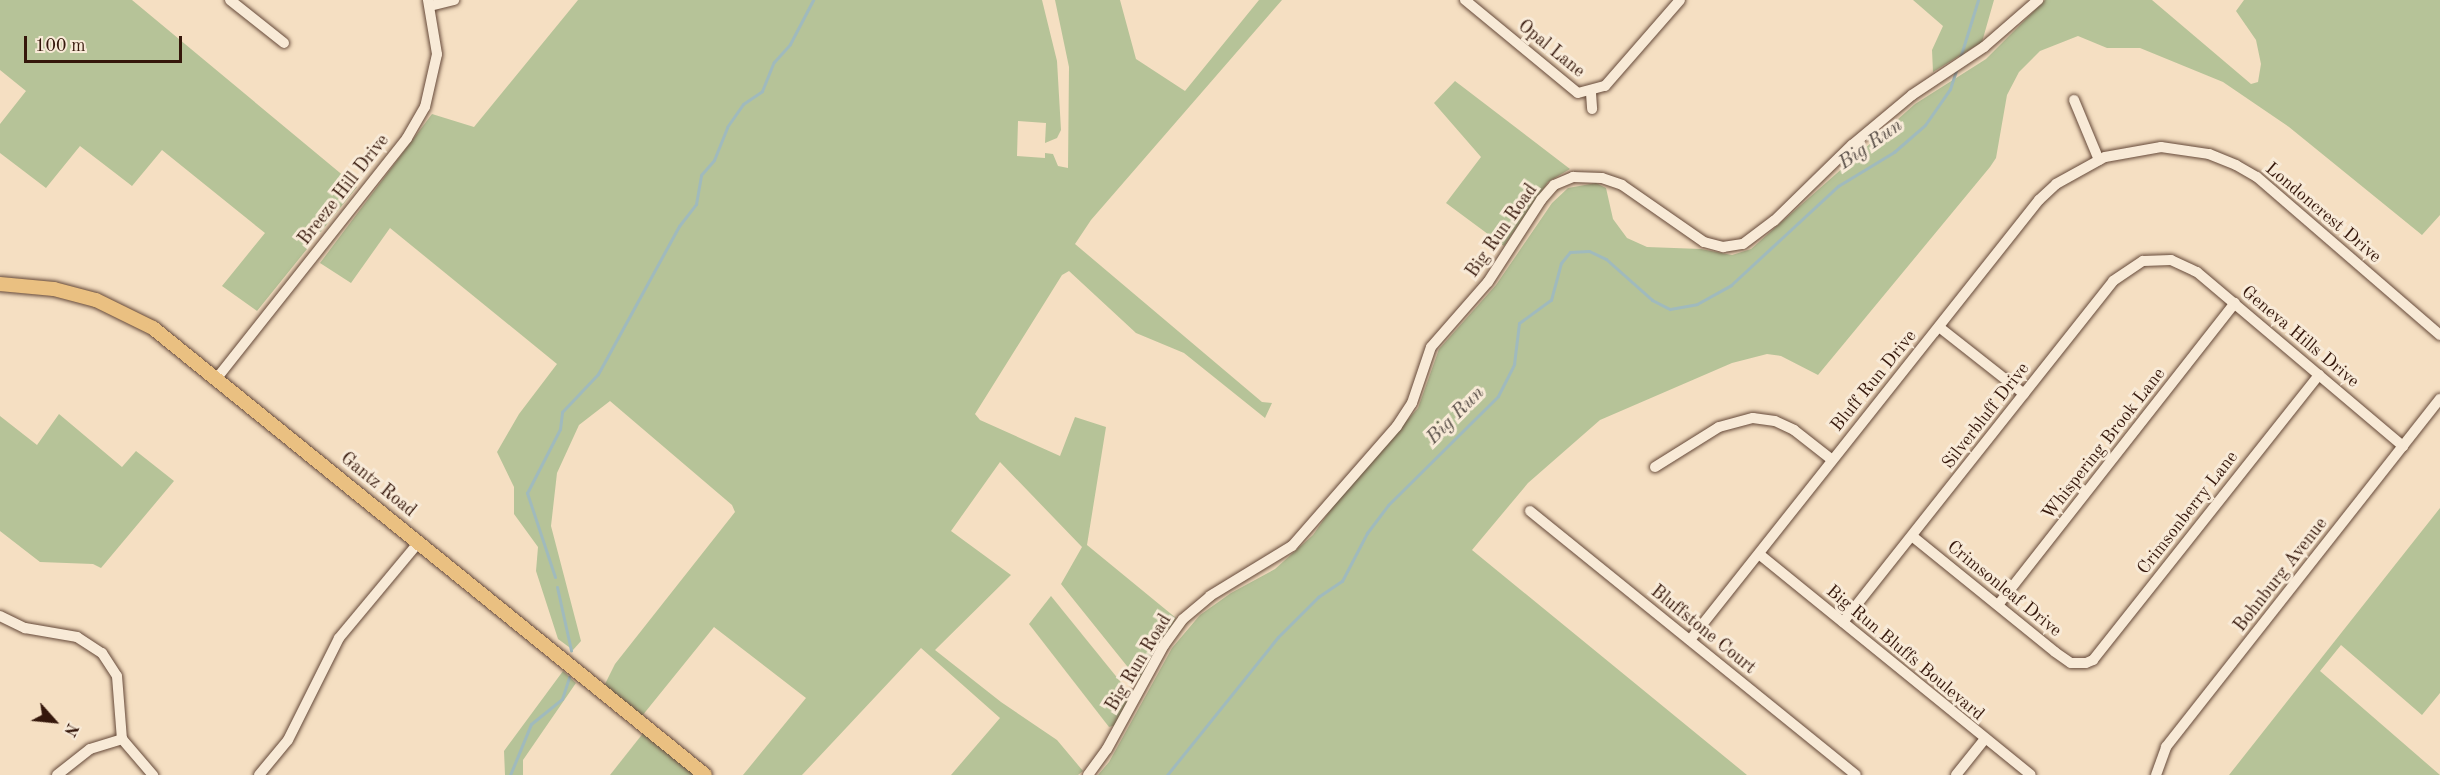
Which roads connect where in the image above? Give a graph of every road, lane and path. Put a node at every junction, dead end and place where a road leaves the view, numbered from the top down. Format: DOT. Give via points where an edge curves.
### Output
graph roads {
  1 [pos="230,0"];
  2 [pos="454,0"];
  3 [pos="1465,0"];
  4 [pos="1680,0"];
  5 [pos="2038,0"];
  6 [pos="429,3"];
  7 [pos="284,43"];
  8 [pos="1591,93"];
  9 [pos="2074,100"];
  10 [pos="1592,109"];
  11 [pos="2099,160"];
  12 [pos="2171,260"];
  13 [pos="0,284"];
  14 [pos="2235,303"];
  15 [pos="1939,327"];
  16 [pos="2440,335"];
  17 [pos="2319,375"];
  18 [pos="217,378"];
  19 [pos="2024,394"];
  20 [pos="2440,399"];
  21 [pos="2403,446"];
  22 [pos="1831,459"];
  23 [pos="1655,467"];
  24 [pos="1530,511"];
  25 [pos="1912,536"];
  26 [pos="419,542"];
  27 [pos="1759,554"];
  28 [pos="1998,605"];
  29 [pos="0,616"];
  30 [pos="1843,622"];
  31 [pos="1690,640"];
  32 [pos="2078,664"];
  33 [pos="122,739"];
  34 [pos="1984,740"];
  35 [pos="57,775"];
  36 [pos="153,775"];
  37 [pos="259,775"];
  38 [pos="705,775"];
  39 [pos="1088,775"];
  40 [pos="1856,775"];
  41 [pos="1956,775"];
  42 [pos="2031,775"];
  43 [pos="2156,775"];
  1 -- 7 [label="street"];
  2 -- 6 [label="street"];
  3 -- 8 [label="street, Opal Lane" via="1578,93"];
  4 -- 8 [label="street" via="1605,86"];
  5 -- 39 [label="street, Big Run Road" via="1984,47 1852,145 1774,221 1743,244 1724,247 1704,242 1622,185 1602,178 1573,177 1554,185 1500,267 1431,347 1412,403 1397,426 1292,546 1270,563 1210,596 1183,619"];
  6 -- 18 [label="street, Breeze Hill Drive" via="437,54 425,107 407,138"];
  8 -- 10 [label="street"];
  9 -- 11 [label="street"];
  11 -- 15 [label="street, Bluff Run Drive" via="2056,184 2039,200"];
  11 -- 16 [label="street, Londoncrest Drive" via="2161,147 2209,154 2236,165 2257,177"];
  12 -- 14 [label="street, Geneva Hills Drive" via="2186,264"];
  12 -- 19 [label="street, Silverbluff Drive" via="2143,261 2113,281"];
  13 -- 18 [label="main road, Gantz Road" via="54,289 117,308 153,327"];
  14 -- 17 [label="street, Geneva Hills Drive"];
  14 -- 28 [label="street, Whispering Brook Lane"];
  15 -- 19 [label="street"];
  15 -- 22 [label="street, Bluff Run Drive"];
  17 -- 21 [label="street, Geneva Hills Drive"];
  17 -- 32 [label="street, Crimsonberry Lane" via="2093,660"];
  18 -- 26 [label="main road, Gantz Road"];
  19 -- 25 [label="street, Silverbluff Drive"];
  20 -- 21 [label="street, Bohnburg Avenue"];
  21 -- 43 [label="street, Bohnburg Avenue" via="2166,747"];
  22 -- 23 [label="street" via="1794,430 1775,421 1753,418 1719,427"];
  22 -- 27 [label="street, Bluff Run Drive"];
  24 -- 31 [label="street, Bluffstone Court"];
  25 -- 28 [label="street, Crimsonleaf Drive"];
  25 -- 30 [label="street, Silverbluff Drive"];
  26 -- 37 [label="street" via="339,638 288,740"];
  26 -- 38 [label="main road, Gantz Road"];
  27 -- 30 [label="street, Big Run Bluffs Boulevard"];
  27 -- 31 [label="street, Bluff Run Drive"];
  28 -- 32 [label="street, Crimsonleaf Drive" via="2055,652"];
  29 -- 33 [label="street" via="25,628 77,637 102,653 117,676"];
  30 -- 34 [label="street, Big Run Bluffs Boulevard"];
  31 -- 40 [label="street, Bluffstone Court"];
  33 -- 35 [label="street" via="90,749"];
  33 -- 36 [label="street"];
  34 -- 41 [label="street"];
  34 -- 42 [label="street, Big Run Bluffs Boulevard"];
}
